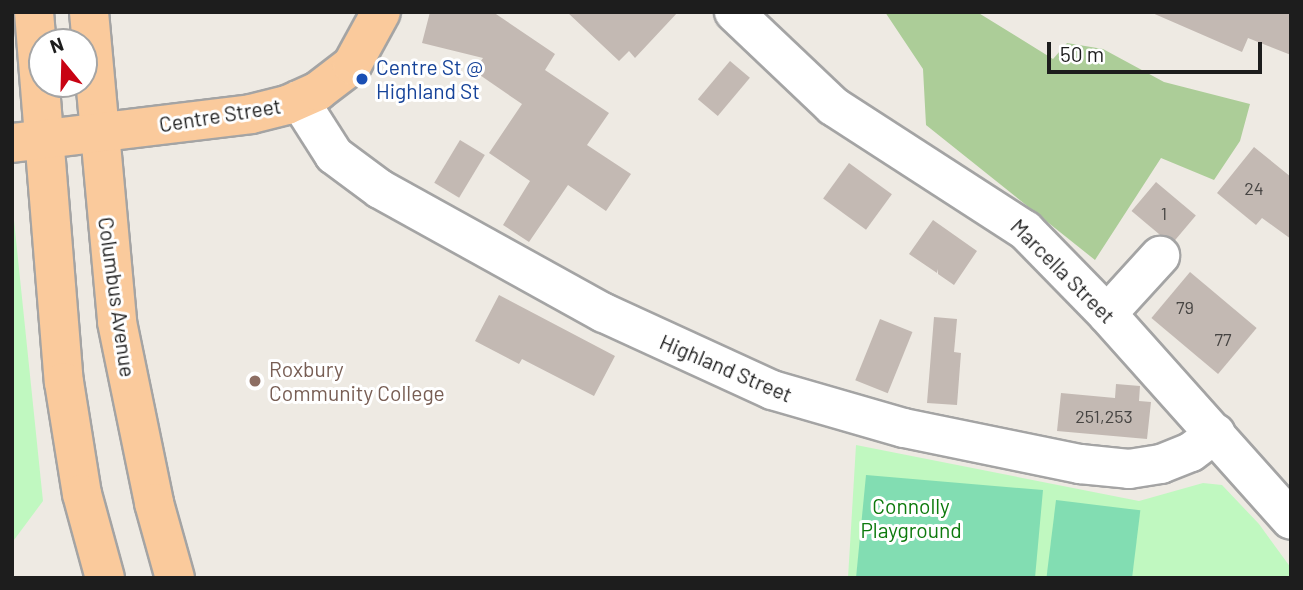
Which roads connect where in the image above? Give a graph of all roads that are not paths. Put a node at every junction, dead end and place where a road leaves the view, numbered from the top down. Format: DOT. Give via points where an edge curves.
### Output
graph roads {
  1 [pos="34,12"];
  2 [pos="89,12"];
  3 [pos="381,12"];
  4 [pos="734,12"];
  5 [pos="299,100"];
  6 [pos="99,133"];
  7 [pos="28,142"];
  8 [pos="1160,256"];
  9 [pos="1107,314"];
  10 [pos="1216,433"];
  11 [pos="1291,520"];
  12 [pos="106,578"];
  13 [pos="175,578"];
  1 -- 7 [label="main road"];
  2 -- 6 [label="main road, Columbus Avenue"];
  3 -- 5 [label="main road, Centre Street" via="352,65"];
  4 -- 9 [label="street, Marcella Street" via="833,106 1010,218"];
  5 -- 6 [label="main road, Centre Street" via="251,114"];
  5 -- 10 [label="street, Highland Street" via="334,155 380,189 604,313 772,390 925,433 1105,467 1161,464 1191,452"];
  6 -- 7 [label="main road, Centre Street"];
  6 -- 13 [label="main road, Columbus Avenue" via="122,355"];
  7 -- 12 [label="main road" via="72,442"];
  8 -- 9 [label="street"];
  9 -- 10 [label="street, Marcella Street"];
  10 -- 11 [label="street, Marcella Street"];
}
